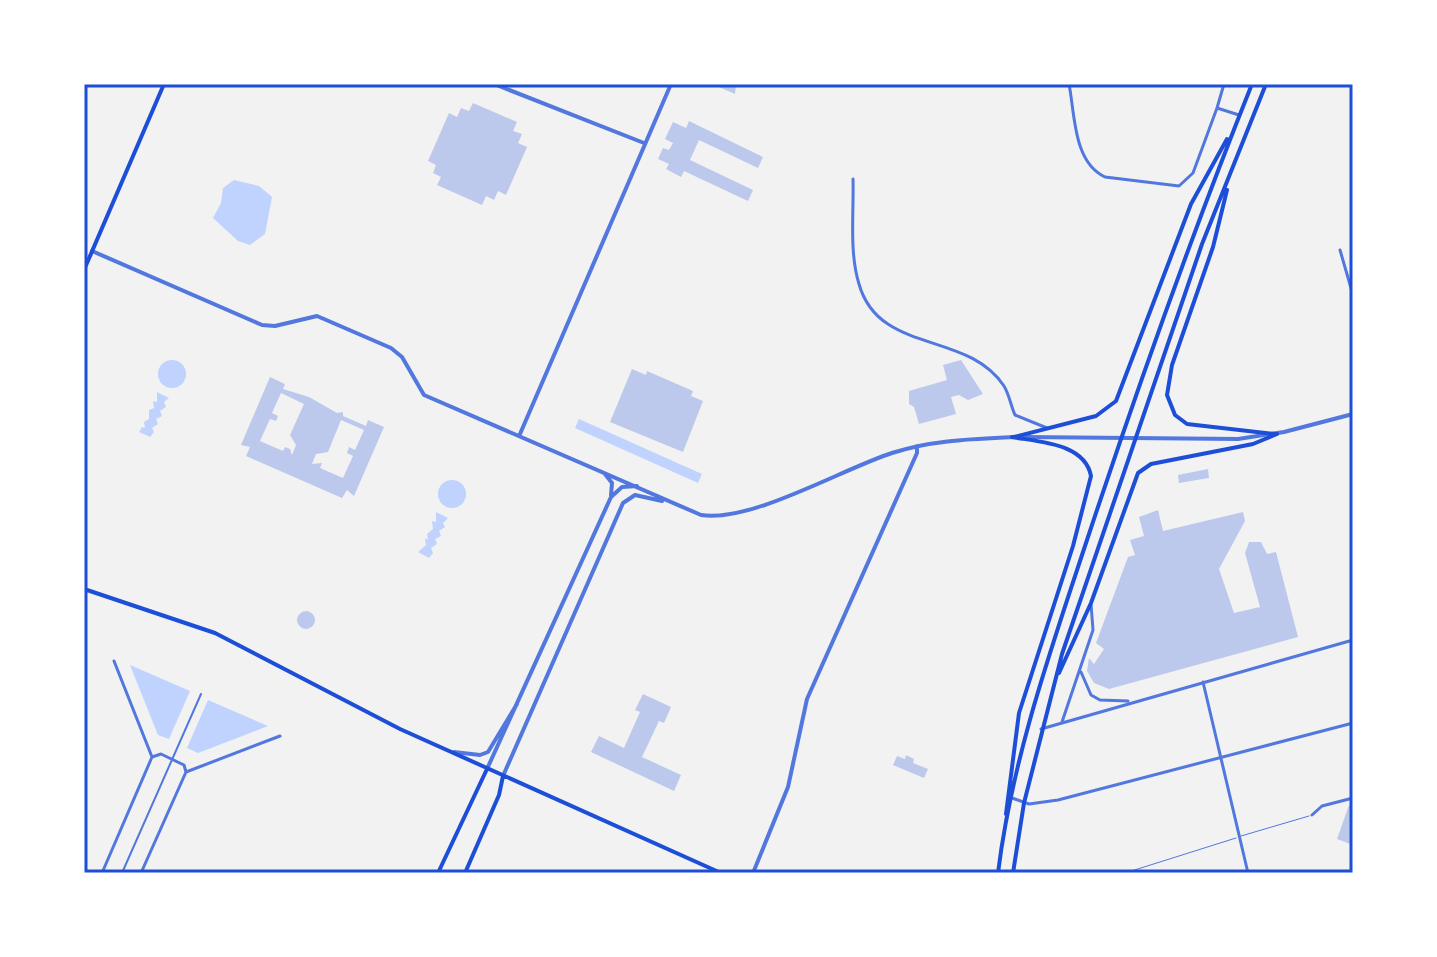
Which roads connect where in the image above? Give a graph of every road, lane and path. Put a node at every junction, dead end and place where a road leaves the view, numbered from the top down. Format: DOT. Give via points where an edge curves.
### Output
graph roads {
  1 [pos="164,84"];
  2 [pos="494,84"];
  3 [pos="671,84"];
  4 [pos="1069,84"];
  5 [pos="1224,84"];
  6 [pos="1252,84"];
  7 [pos="1266,84"];
  8 [pos="1217,108"];
  9 [pos="1239,115"];
  10 [pos="1236,124"];
  11 [pos="644,143"];
  12 [pos="1231,174"];
  13 [pos="853,179"];
  14 [pos="1340,250"];
  15 [pos="92,251"];
  16 [pos="84,270"];
  17 [pos="1353,295"];
  18 [pos="1353,414"];
  19 [pos="1047,428"];
  20 [pos="1277,434"];
  21 [pos="519,435"];
  22 [pos="1012,437"];
  23 [pos="917,446"];
  24 [pos="595,466"];
  25 [pos="639,486"];
  26 [pos="611,497"];
  27 [pos="670,503"];
  28 [pos="84,589"];
  29 [pos="1091,603"];
  30 [pos="1353,640"];
  31 [pos="114,661"];
  32 [pos="538,661"];
  33 [pos="549,667"];
  34 [pos="1080,670"];
  35 [pos="530,681"];
  36 [pos="1203,682"];
  37 [pos="201,694"];
  38 [pos="1050,694"];
  39 [pos="1132,701"];
  40 [pos="1062,722"];
  41 [pos="1353,723"];
  42 [pos="1041,729"];
  43 [pos="280,736"];
  44 [pos="448,752"];
  45 [pos="152,757"];
  46 [pos="172,759"];
  47 [pos="1220,760"];
  48 [pos="487,769"];
  49 [pos="186,772"];
  50 [pos="503,776"];
  51 [pos="1011,797"];
  52 [pos="1353,798"];
  53 [pos="1027,803"];
  54 [pos="1312,815"];
  55 [pos="1005,828"];
  56 [pos="1241,836"];
  57 [pos="102,873"];
  58 [pos="122,873"];
  59 [pos="141,873"];
  60 [pos="438,873"];
  61 [pos="465,873"];
  62 [pos="721,873"];
  63 [pos="753,873"];
  64 [pos="998,873"];
  65 [pos="1013,873"];
  66 [pos="1125,873"];
  67 [pos="1248,873"];
  1 -- 15 [label="main road"];
  2 -- 11 [label="street"];
  3 -- 11 [label="street"];
  4 -- 8 [label="street" via="1083,157 1095,172 1113,178 1170,187 1187,181"];
  5 -- 8 [label="street"];
  6 -- 9 [label="main road"];
  7 -- 12 [label="main road"];
  8 -- 9 [label="street"];
  9 -- 10 [label="main road"];
  10 -- 19 [label="main road" via="1191,204 1116,401 1096,416"];
  10 -- 51 [label="main road" via="1107,480 1046,663"];
  11 -- 21 [label="street"];
  12 -- 20 [label="main road" via="1167,395 1175,415 1187,424"];
  12 -- 38 [label="main road" via="1145,408"];
  13 -- 19 [label="street" via="857,276 877,318 902,334 962,352 1001,382 1015,415"];
  14 -- 17 [label="street"];
  15 -- 16 [label="main road"];
  15 -- 21 [label="street" via="262,325 317,316 391,348 424,395"];
  18 -- 20 [label="street"];
  19 -- 22 [label="main road"];
  20 -- 22 [label="street" via="1207,440"];
  20 -- 29 [label="main road" via="1144,467 1134,480"];
  21 -- 24 [label="street"];
  22 -- 23 [label="street"];
  22 -- 55 [label="main road" via="1078,454 1091,476 1019,713"];
  23 -- 27 [label="street" via="727,516 701,515"];
  23 -- 63 [label="street" via="807,699 786,795"];
  24 -- 25 [label="street"];
  24 -- 26 [label="street" via="609,478"];
  25 -- 26 [label="street" via="622,487"];
  25 -- 27 [label="street"];
  26 -- 32 [label="street"];
  27 -- 33 [label="street" via="642,496 630,496 623,503"];
  28 -- 44 [label="main road" via="215,633"];
  29 -- 34 [label="street" via="1093,630"];
  29 -- 38 [label="main road"];
  30 -- 36 [label="street"];
  31 -- 45 [label="street"];
  32 -- 33 [label="street"];
  32 -- 35 [label="street"];
  33 -- 50 [label="street"];
  34 -- 39 [label="street" via="1091,695"];
  34 -- 40 [label="street"];
  35 -- 44 [label="street" via="490,751"];
  35 -- 48 [label="street"];
  36 -- 39 [label="street"];
  36 -- 47 [label="street"];
  37 -- 46 [label="street"];
  38 -- 42 [label="main road"];
  39 -- 40 [label="street"];
  40 -- 42 [label="street"];
  41 -- 47 [label="street"];
  42 -- 53 [label="main road"];
  43 -- 49 [label="street"];
  44 -- 48 [label="main road"];
  45 -- 46 [label="street"];
  45 -- 57 [label="street"];
  46 -- 49 [label="street"];
  46 -- 58 [label="street"];
  47 -- 53 [label="street"];
  47 -- 56 [label="street"];
  48 -- 50 [label="main road"];
  48 -- 60 [label="main road"];
  49 -- 59 [label="street"];
  50 -- 61 [label="main road"];
  50 -- 62 [label="main road"];
  51 -- 53 [label="street"];
  51 -- 55 [label="main road"];
  52 -- 54 [label="street" via="1322,806"];
  53 -- 65 [label="main road"];
  54 -- 56 [label="lane"];
  55 -- 64 [label="main road"];
  56 -- 66 [label="lane"];
  56 -- 67 [label="street"];
}
